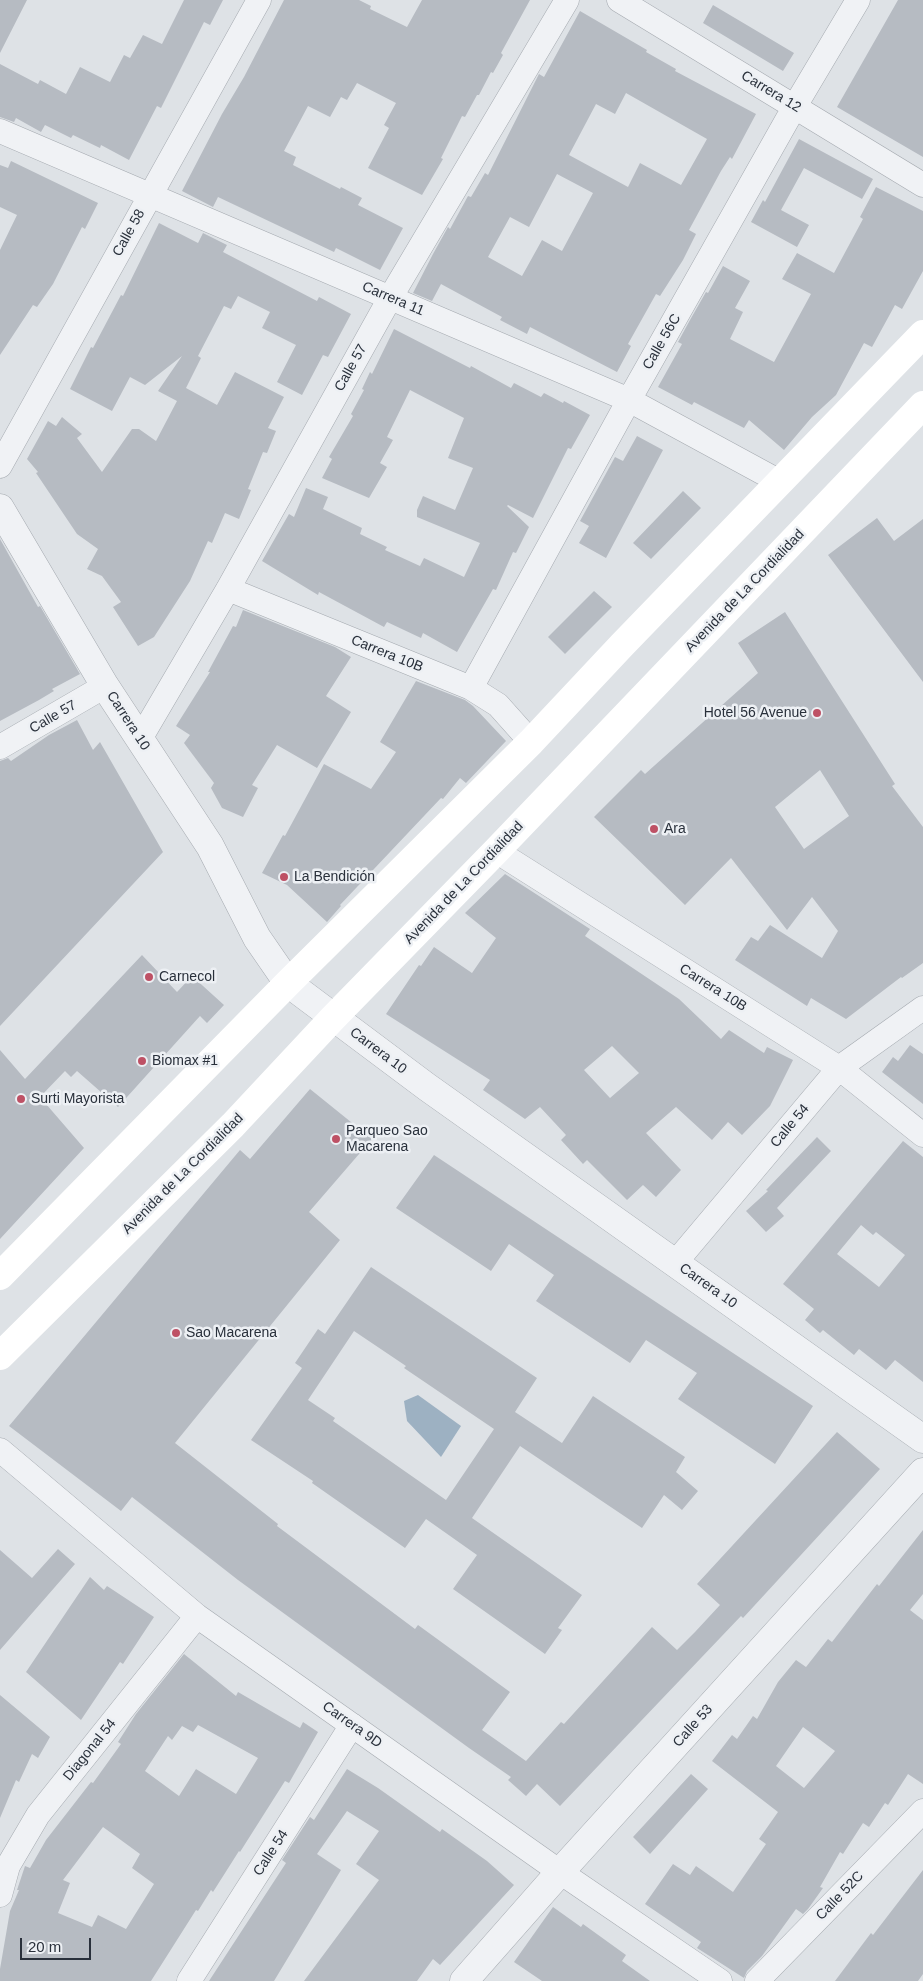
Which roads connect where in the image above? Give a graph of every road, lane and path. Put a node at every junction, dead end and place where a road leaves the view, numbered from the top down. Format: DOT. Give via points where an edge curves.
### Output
graph roads {
  1 [pos="258,0"];
  2 [pos="566,0"];
  3 [pos="619,0"];
  4 [pos="858,0"];
  5 [pos="795,106"];
  6 [pos="0,131"];
  7 [pos="923,185"];
  8 [pos="150,195"];
  9 [pos="390,298"];
  10 [pos="923,334"];
  11 [pos="629,400"];
  12 [pos="923,405"];
  13 [pos="0,466"];
  14 [pos="780,482"];
  15 [pos="0,508"];
  16 [pos="228,589"];
  17 [pos="106,686"];
  18 [pos="471,688"];
  19 [pos="140,739"];
  20 [pos="531,742"];
  21 [pos="0,747"];
  22 [pos="496,851"];
  23 [pos="288,984"];
  24 [pos="923,1008"];
  25 [pos="333,1018"];
  26 [pos="839,1068"];
  27 [pos="923,1135"];
  28 [pos="675,1263"];
  29 [pos="0,1276"];
  30 [pos="0,1356"];
  31 [pos="923,1439"];
  32 [pos="0,1450"];
  33 [pos="923,1472"];
  34 [pos="197,1616"];
  35 [pos="352,1726"];
  36 [pos="923,1811"];
  37 [pos="560,1872"];
  38 [pos="0,1895"];
  39 [pos="189,1981"];
  40 [pos="464,1981"];
  41 [pos="720,1981"];
  42 [pos="757,1981"];
  1 -- 8 [label="street, Calle 58"];
  2 -- 9 [label="street, Calle 57"];
  3 -- 5 [label="street, Carrera 12"];
  4 -- 5 [label="street, Calle 56C"];
  5 -- 7 [label="street, Carrera 12"];
  5 -- 11 [label="street, Calle 56C"];
  6 -- 8 [label="street, Carrera 11"];
  8 -- 9 [label="street, Carrera 11"];
  8 -- 13 [label="street, Calle 58"];
  9 -- 11 [label="street, Carrera 11"];
  9 -- 16 [label="street, Calle 57"];
  10 -- 14 [label="main road"];
  11 -- 14 [label="street, Carrera 11"];
  11 -- 18 [label="street, Calle 56C"];
  12 -- 22 [label="main road, Avenida de La Cordialidad"];
  14 -- 20 [label="main road"];
  15 -- 17 [label="street, Carrera 10"];
  16 -- 18 [label="street, Carrera 10B"];
  16 -- 19 [label="street, Calle 57"];
  17 -- 19 [label="street, Carrera 10"];
  17 -- 21 [label="street, Calle 57"];
  18 -- 20 [label="street, Carrera 10B" via="498,705"];
  19 -- 23 [label="street, Carrera 10" via="210,846 257,938"];
  20 -- 23 [label="main road"];
  22 -- 25 [label="main road, Avenida de La Cordialidad"];
  22 -- 26 [label="street, Carrera 10B"];
  23 -- 25 [label="street, Carrera 10"];
  23 -- 29 [label="main road"];
  24 -- 26 [label="street, Calle 54"];
  25 -- 28 [label="street, Carrera 10"];
  25 -- 30 [label="main road, Avenida de La Cordialidad" via="232,1125"];
  26 -- 27 [label="street, Carrera 10B"];
  26 -- 28 [label="street, Calle 54"];
  28 -- 31 [label="street, Carrera 10"];
  32 -- 34 [label="street, Carrera 9D"];
  33 -- 37 [label="street, Calle 53"];
  34 -- 35 [label="street, Carrera 9D"];
  34 -- 38 [label="street, Diagonal 54" via="38,1815 8,1866"];
  35 -- 37 [label="street, Carrera 9D"];
  35 -- 39 [label="street, Calle 54"];
  36 -- 42 [label="street, Calle 52C"];
  37 -- 40 [label="street, Calle 53"];
  37 -- 41 [label="street, Carrera 9D"];
}
